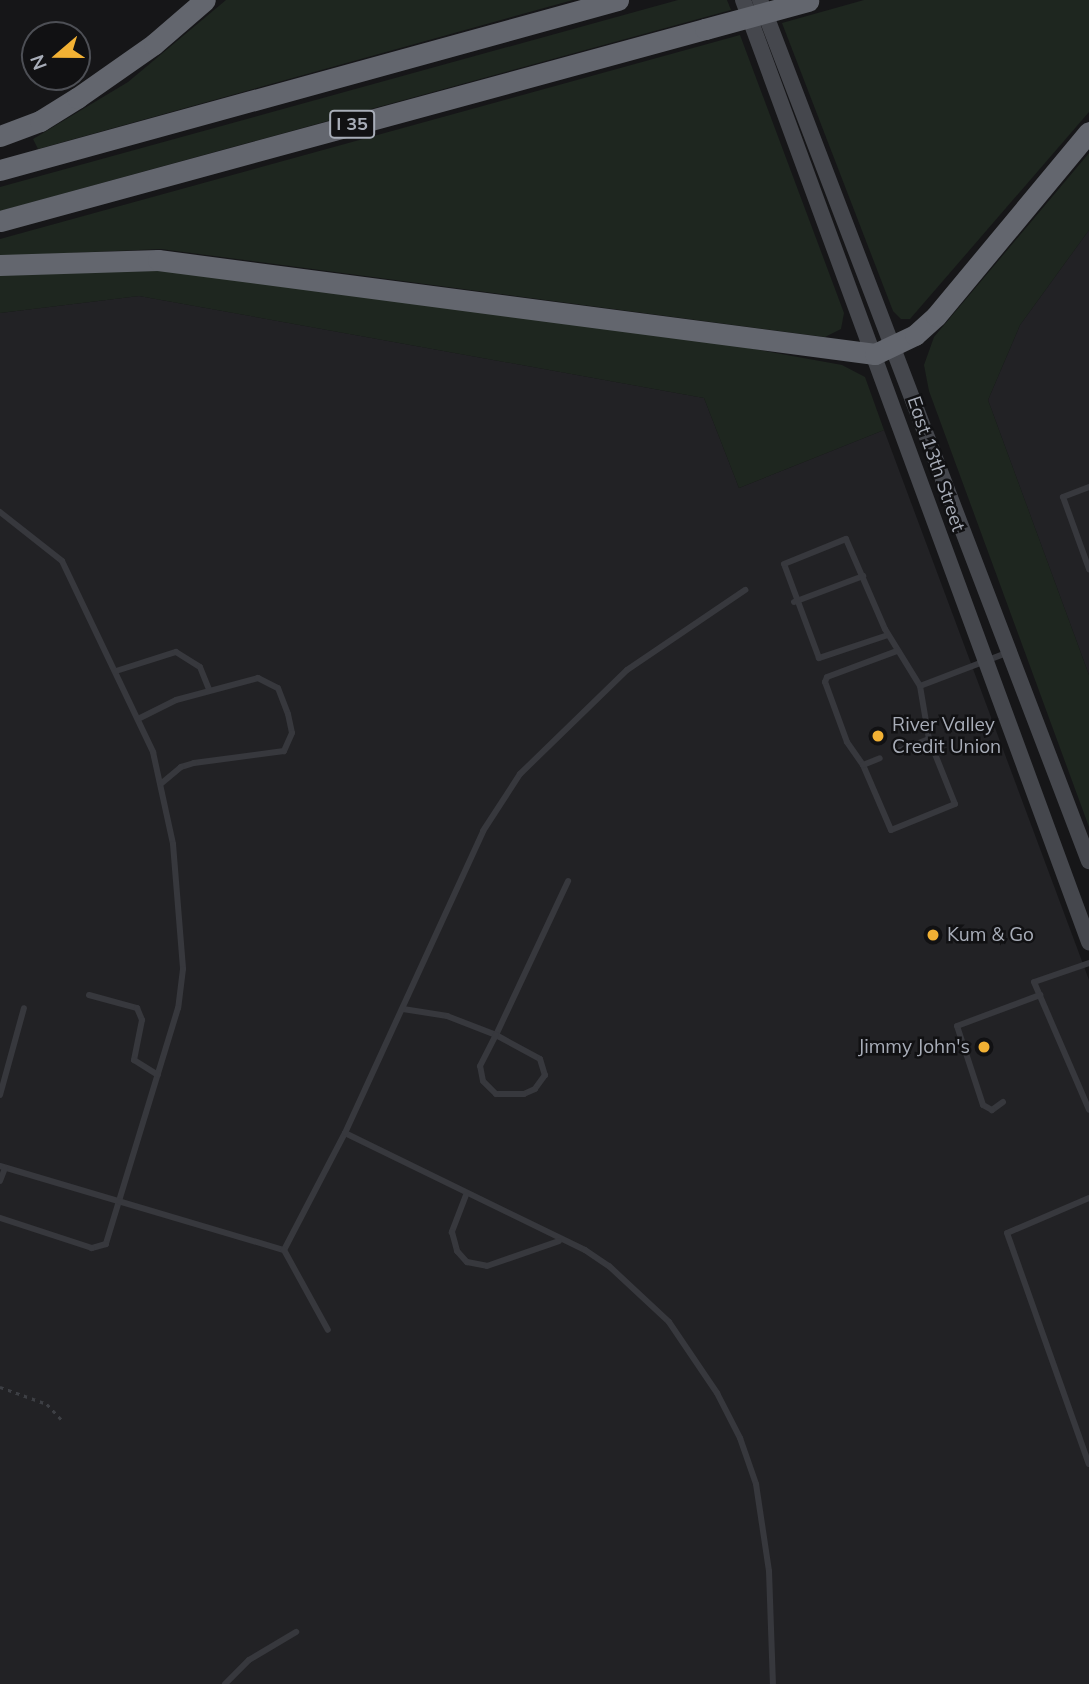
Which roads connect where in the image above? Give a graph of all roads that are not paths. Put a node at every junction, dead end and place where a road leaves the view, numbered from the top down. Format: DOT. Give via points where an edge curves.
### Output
graph roads {
  1 [pos="205,0"];
  2 [pos="618,0"];
  3 [pos="743,0"];
  4 [pos="760,0"];
  5 [pos="810,0"];
  6 [pos="1089,132"];
  7 [pos="0,136"];
  8 [pos="0,170"];
  9 [pos="0,221"];
  10 [pos="0,265"];
  11 [pos="884,351"];
  12 [pos="1089,487"];
  13 [pos="0,512"];
  14 [pos="1089,569"];
  15 [pos="863,576"];
  16 [pos="745,590"];
  17 [pos="794,602"];
  18 [pos="888,635"];
  19 [pos="897,651"];
  20 [pos="1010,652"];
  21 [pos="985,661"];
  22 [pos="116,671"];
  23 [pos="920,686"];
  24 [pos="209,689"];
  25 [pos="138,719"];
  26 [pos="929,739"];
  27 [pos="898,751"];
  28 [pos="880,758"];
  29 [pos="863,765"];
  30 [pos="162,783"];
  31 [pos="1089,861"];
  32 [pos="568,881"];
  33 [pos="1089,942"];
  34 [pos="1089,963"];
  35 [pos="89,995"];
  36 [pos="1040,995"];
  37 [pos="24,1008"];
  38 [pos="403,1009"];
  39 [pos="496,1035"];
  40 [pos="158,1075"];
  41 [pos="0,1095"];
  42 [pos="1003,1102"];
  43 [pos="1089,1110"];
  44 [pos="345,1133"];
  45 [pos="2,1167"];
  46 [pos="0,1181"];
  47 [pos="466,1195"];
  48 [pos="1089,1198"];
  49 [pos="120,1203"];
  50 [pos="0,1218"];
  51 [pos="559,1241"];
  52 [pos="284,1250"];
  53 [pos="328,1330"];
  54 [pos="1089,1464"];
  55 [pos="296,1632"];
  56 [pos="225,1684"];
  57 [pos="773,1684"];
  1 -- 7 [label="highway" via="154,44 77,98 40,121"];
  2 -- 8 [label="highway"];
  3 -- 11 [label="main road, East 13th Street"];
  4 -- 11 [label="main road, East 13th Street"];
  5 -- 9 [label="highway, I 35, bridge"];
  6 -- 11 [label="highway" via="936,316"];
  10 -- 11 [label="highway" via="158,260"];
  11 -- 20 [label="main road, East 13th Street"];
  11 -- 21 [label="main road, East 13th Street"];
  12 -- 14 [label="lane" via="1063,497"];
  13 -- 22 [label="lane" via="62,561"];
  15 -- 17 [label="lane"];
  15 -- 17 [label="lane" via="851,544 838,540 788,560 784,572"];
  15 -- 18 [label="lane"];
  16 -- 38 [label="lane" via="627,670 520,774 483,831"];
  17 -- 18 [label="lane" via="819,658"];
  18 -- 19 [label="lane"];
  19 -- 23 [label="lane"];
  19 -- 29 [label="lane" via="826,680 847,742"];
  20 -- 21 [label="lane"];
  20 -- 31 [label="main road, East 13th Street"];
  21 -- 23 [label="lane"];
  21 -- 33 [label="main road, East 13th Street"];
  22 -- 24 [label="lane" via="176,652 200,667"];
  22 -- 25 [label="lane"];
  23 -- 26 [label="lane"];
  24 -- 25 [label="lane"];
  24 -- 30 [label="lane" via="243,680 268,680 278,688 288,713 290,744 273,756 181,767"];
  25 -- 30 [label="lane"];
  26 -- 27 [label="lane"];
  26 -- 29 [label="lane" via="954,807 891,830"];
  28 -- 29 [label="lane"];
  30 -- 40 [label="lane" via="173,844 183,969 178,1008"];
  32 -- 39 [label="lane"];
  34 -- 36 [label="lane" via="1034,982"];
  35 -- 40 [label="lane" via="137,1008 142,1020 134,1060"];
  36 -- 42 [label="lane" via="957,1026 984,1105 992,1110"];
  36 -- 43 [label="lane"];
  37 -- 41 [label="lane"];
  38 -- 39 [label="lane" via="447,1016"];
  38 -- 44 [label="lane"];
  39 -- 39 [label="lane" via="540,1059 545,1075 535,1089 524,1094 496,1094 483,1081 480,1066"];
  40 -- 49 [label="lane"];
  44 -- 47 [label="lane"];
  44 -- 52 [label="lane"];
  45 -- 46 [label="lane"];
  45 -- 49 [label="lane"];
  47 -- 51 [label="lane"];
  47 -- 51 [label="lane" via="452,1232 457,1251 467,1262 487,1266"];
  48 -- 54 [label="lane" via="1007,1233"];
  49 -- 50 [label="lane" via="106,1244 92,1248"];
  49 -- 52 [label="lane"];
  51 -- 57 [label="lane" via="609,1266 669,1322 699,1362 740,1438 764,1524"];
  52 -- 53 [label="lane"];
  55 -- 56 [label="lane" via="248,1660"];
}
